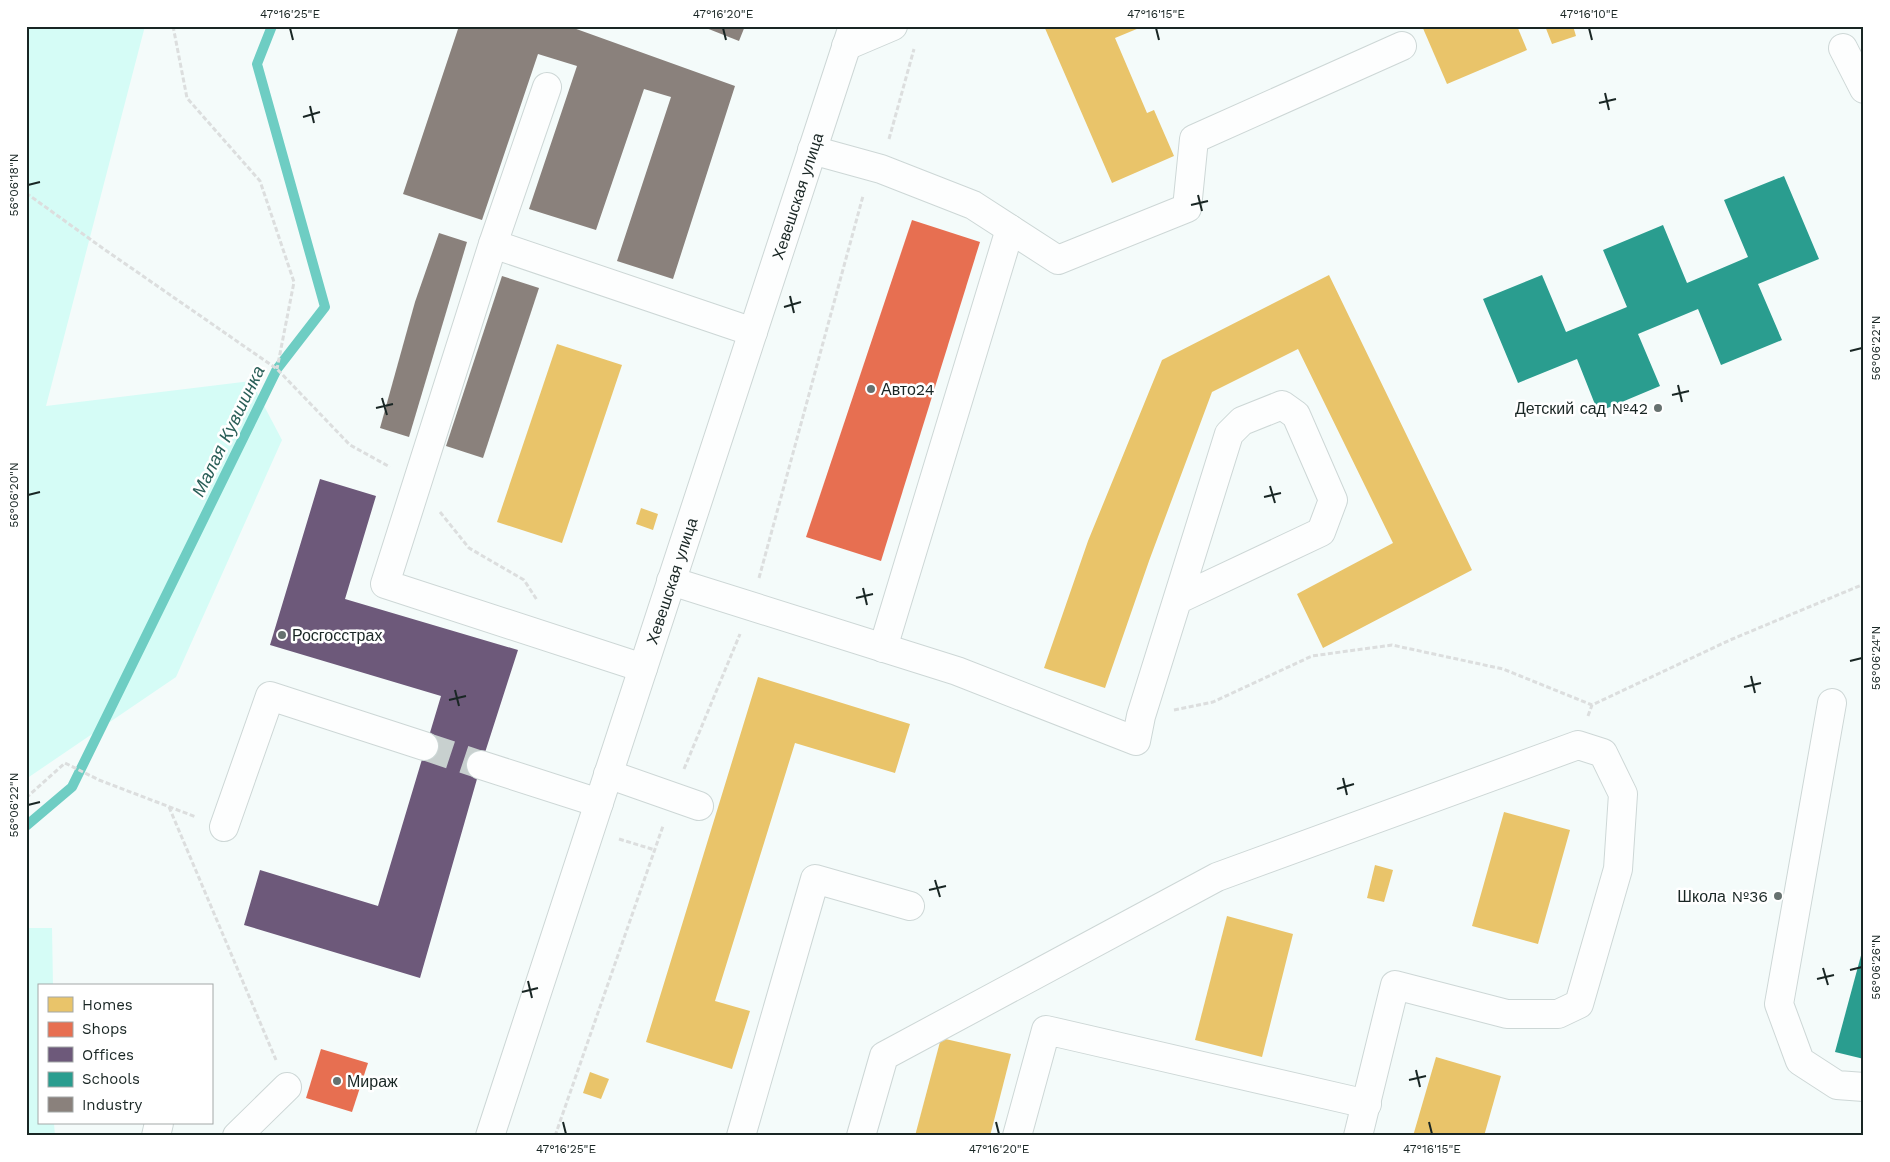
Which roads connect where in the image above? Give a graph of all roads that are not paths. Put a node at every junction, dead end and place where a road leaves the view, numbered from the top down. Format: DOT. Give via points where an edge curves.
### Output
graph roads {
  1 [pos="893,26"];
  2 [pos="850,36"];
  3 [pos="1402,46"];
  4 [pos="1843,48"];
  5 [pos="547,87"];
  6 [pos="1864,89"];
  7 [pos="812,150"];
  8 [pos="1010,229"];
  9 [pos="493,244"];
  10 [pos="753,332"];
  11 [pos="671,581"];
  12 [pos="1179,600"];
  13 [pos="883,648"];
  14 [pos="643,668"];
  15 [pos="1832,702"];
  16 [pos="424,746"];
  17 [pos="482,765"];
  18 [pos="608,774"];
  19 [pos="599,803"];
  20 [pos="699,806"];
  21 [pos="224,827"];
  22 [pos="910,906"];
  23 [pos="287,1087"];
  24 [pos="1864,1087"];
  25 [pos="1367,1104"];
  26 [pos="237,1136"];
  27 [pos="490,1136"];
  28 [pos="741,1136"];
  29 [pos="861,1136"];
  30 [pos="1017,1136"];
  31 [pos="1358,1136"];
  1 -- 2 [label="street"];
  2 -- 7 [label="street, Хевешская улица"];
  3 -- 8 [label="street" via="1194,139 1187,208 1058,260"];
  4 -- 6 [label="street"];
  5 -- 9 [label="street"];
  7 -- 8 [label="street" via="881,169 973,205"];
  7 -- 10 [label="street, Хевешская улица"];
  8 -- 13 [label="street"];
  9 -- 10 [label="street"];
  9 -- 14 [label="street" via="385,584"];
  10 -- 11 [label="street, Хевешская улица"];
  11 -- 13 [label="street"];
  11 -- 14 [label="street, Хевешская улица"];
  12 -- 12 [label="street" via="1229,434 1242,421 1282,405 1296,415 1333,500 1321,532"];
  12 -- 13 [label="street" via="1136,741 957,672"];
  14 -- 18 [label="street, Хевешская улица"];
  15 -- 24 [label="street" via="1779,1004 1800,1061 1838,1085"];
  16 -- 21 [label="street" via="270,696"];
  17 -- 19 [label="street"];
  18 -- 19 [label="street, Хевешская улица"];
  18 -- 20 [label="street"];
  19 -- 27 [label="street, Хевешская улица"];
  22 -- 28 [label="street" via="815,879"];
  23 -- 26 [label="street"];
  25 -- 29 [label="street" via="1395,985 1506,1014 1558,1014 1579,1004 1618,869 1623,794 1603,753 1578,745 1217,877 884,1056"];
  25 -- 30 [label="street" via="1046,1030"];
  25 -- 31 [label="street"];
}
